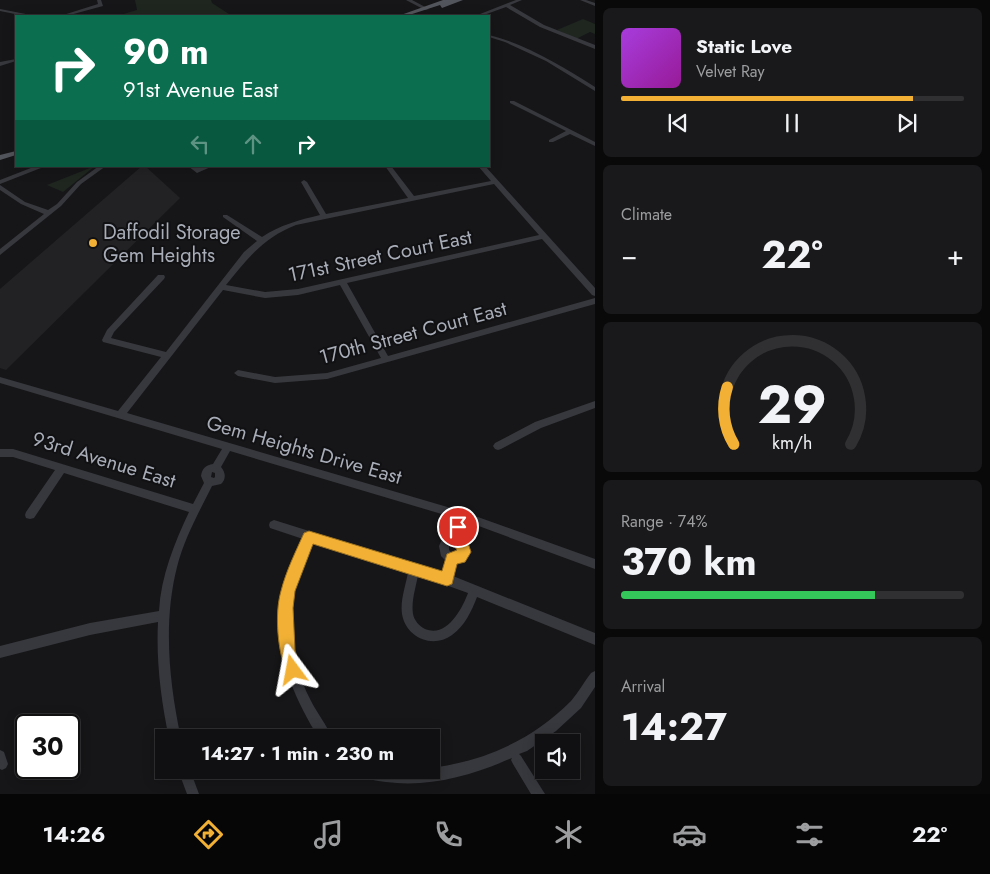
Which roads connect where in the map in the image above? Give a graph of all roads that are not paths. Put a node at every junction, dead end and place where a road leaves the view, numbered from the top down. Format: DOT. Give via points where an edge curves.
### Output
graph roads {
  1 [pos="408,0"];
  2 [pos="450,0"];
  3 [pos="460,0"];
  4 [pos="520,0"];
  5 [pos="582,0"];
  6 [pos="100,2"];
  7 [pos="507,5"];
  8 [pos="595,5"];
  9 [pos="426,9"];
  10 [pos="0,10"];
  11 [pos="26,15"];
  12 [pos="65,15"];
  13 [pos="405,15"];
  14 [pos="411,15"];
  15 [pos="417,15"];
  16 [pos="480,15"];
  17 [pos="490,36"];
  18 [pos="595,47"];
  19 [pos="15,60"];
  20 [pos="0,64"];
  21 [pos="595,89"];
  22 [pos="512,102"];
  23 [pos="571,131"];
  24 [pos="551,141"];
  25 [pos="595,144"];
  26 [pos="15,147"];
  27 [pos="0,152"];
  28 [pos="15,153"];
  29 [pos="0,158"];
  30 [pos="104,167"];
  31 [pos="192,167"];
  32 [pos="207,167"];
  33 [pos="389,167"];
  34 [pos="482,167"];
  35 [pos="31,168"];
  36 [pos="0,182"];
  37 [pos="304,182"];
  38 [pos="495,182"];
  39 [pos="0,187"];
  40 [pos="412,198"];
  41 [pos="49,213"];
  42 [pos="225,216"];
  43 [pos="324,216"];
  44 [pos="544,236"];
  45 [pos="261,240"];
  46 [pos="0,253"];
  47 [pos="161,277"];
  48 [pos="342,282"];
  49 [pos="222,287"];
  50 [pos="595,293"];
  51 [pos="595,301"];
  52 [pos="148,350"];
  53 [pos="167,355"];
  54 [pos="386,358"];
  55 [pos="238,373"];
  56 [pos="0,380"];
  57 [pos="595,404"];
  58 [pos="121,414"];
  59 [pos="228,446"];
  60 [pos="498,446"];
  61 [pos="0,454"];
  62 [pos="61,469"];
  63 [pos="195,509"];
  64 [pos="30,515"];
  65 [pos="461,515"];
  66 [pos="274,525"];
  67 [pos="309,537"];
  68 [pos="595,564"];
  69 [pos="414,569"];
  70 [pos="447,579"];
  71 [pos="474,591"];
  72 [pos="164,616"];
  73 [pos="595,639"];
  74 [pos="0,652"];
  75 [pos="595,677"];
  76 [pos="174,729"];
  77 [pos="319,729"];
  78 [pos="517,760"];
  79 [pos="488,775"];
  80 [pos="187,779"];
  81 [pos="370,779"];
  82 [pos="392,788"];
  83 [pos="193,794"];
  84 [pos="539,794"];
  1 -- 9 [label="street"];
  2 -- 9 [label="main road"];
  3 -- 15 [label="main road"];
  4 -- 7 [label="street"];
  5 -- 8 [label="street"];
  6 -- 12 [label="street"];
  7 -- 16 [label="street"];
  7 -- 18 [label="street" via="542,26"];
  9 -- 13 [label="main road"];
  9 -- 14 [label="main road"];
  10 -- 11 [label="street"];
  17 -- 21 [label="street" via="548,60"];
  19 -- 20 [label="street"];
  22 -- 23 [label="street"];
  23 -- 24 [label="street"];
  23 -- 25 [label="street"];
  26 -- 27 [label="main road"];
  28 -- 29 [label="main road"];
  30 -- 41 [label="street" via="80,183"];
  31 -- 32 [label="street" via="197,171"];
  33 -- 40 [label="street"];
  34 -- 38 [label="street"];
  35 -- 36 [label="street"];
  37 -- 43 [label="street"];
  38 -- 40 [label="street"];
  38 -- 44 [label="street"];
  39 -- 41 [label="street"];
  40 -- 43 [label="street"];
  41 -- 46 [label="street"];
  42 -- 45 [label="street"];
  43 -- 45 [label="street" via="289,225"];
  44 -- 48 [label="street, 171st Street Court East"];
  44 -- 50 [label="street"];
  45 -- 49 [label="street"];
  47 -- 52 [label="street" via="111,330 106,340"];
  48 -- 49 [label="street, 171st Street Court East" via="278,294"];
  48 -- 54 [label="street"];
  49 -- 53 [label="street"];
  51 -- 54 [label="street, 170th Street Court East"];
  52 -- 53 [label="street"];
  53 -- 58 [label="street"];
  54 -- 55 [label="street, 170th Street Court East" via="314,378 275,380"];
  56 -- 58 [label="street, Gem Heights Drive East"];
  57 -- 60 [label="street" via="538,425"];
  58 -- 59 [label="street, Gem Heights Drive East"];
  59 -- 63 [label="street" via="216,468 206,472 205,478 210,481"];
  59 -- 65 [label="street, Gem Heights Drive East"];
  61 -- 62 [label="street, 93rd Avenue East" via="13,453"];
  62 -- 63 [label="street, 93rd Avenue East"];
  62 -- 64 [label="street"];
  63 -- 72 [label="street" via="172,566"];
  65 -- 68 [label="street, Gem Heights Drive East"];
  65 -- 70 [label="street" via="456,539 443,545 445,553 452,558"];
  66 -- 67 [label="street"];
  67 -- 69 [label="street"];
  67 -- 77 [label="street" via="288,591 285,628 301,695"];
  69 -- 70 [label="street"];
  69 -- 71 [label="street" via="409,618 418,632 426,636 448,631 461,618"];
  70 -- 71 [label="street"];
  71 -- 73 [label="street"];
  72 -- 74 [label="street" via="90,629"];
  72 -- 76 [label="street" via="164,659"];
  75 -- 78 [label="street" via="574,709"];
  78 -- 79 [label="street"];
  78 -- 84 [label="street"];
  80 -- 83 [label="street"];
  81 -- 82 [label="street"];
}
